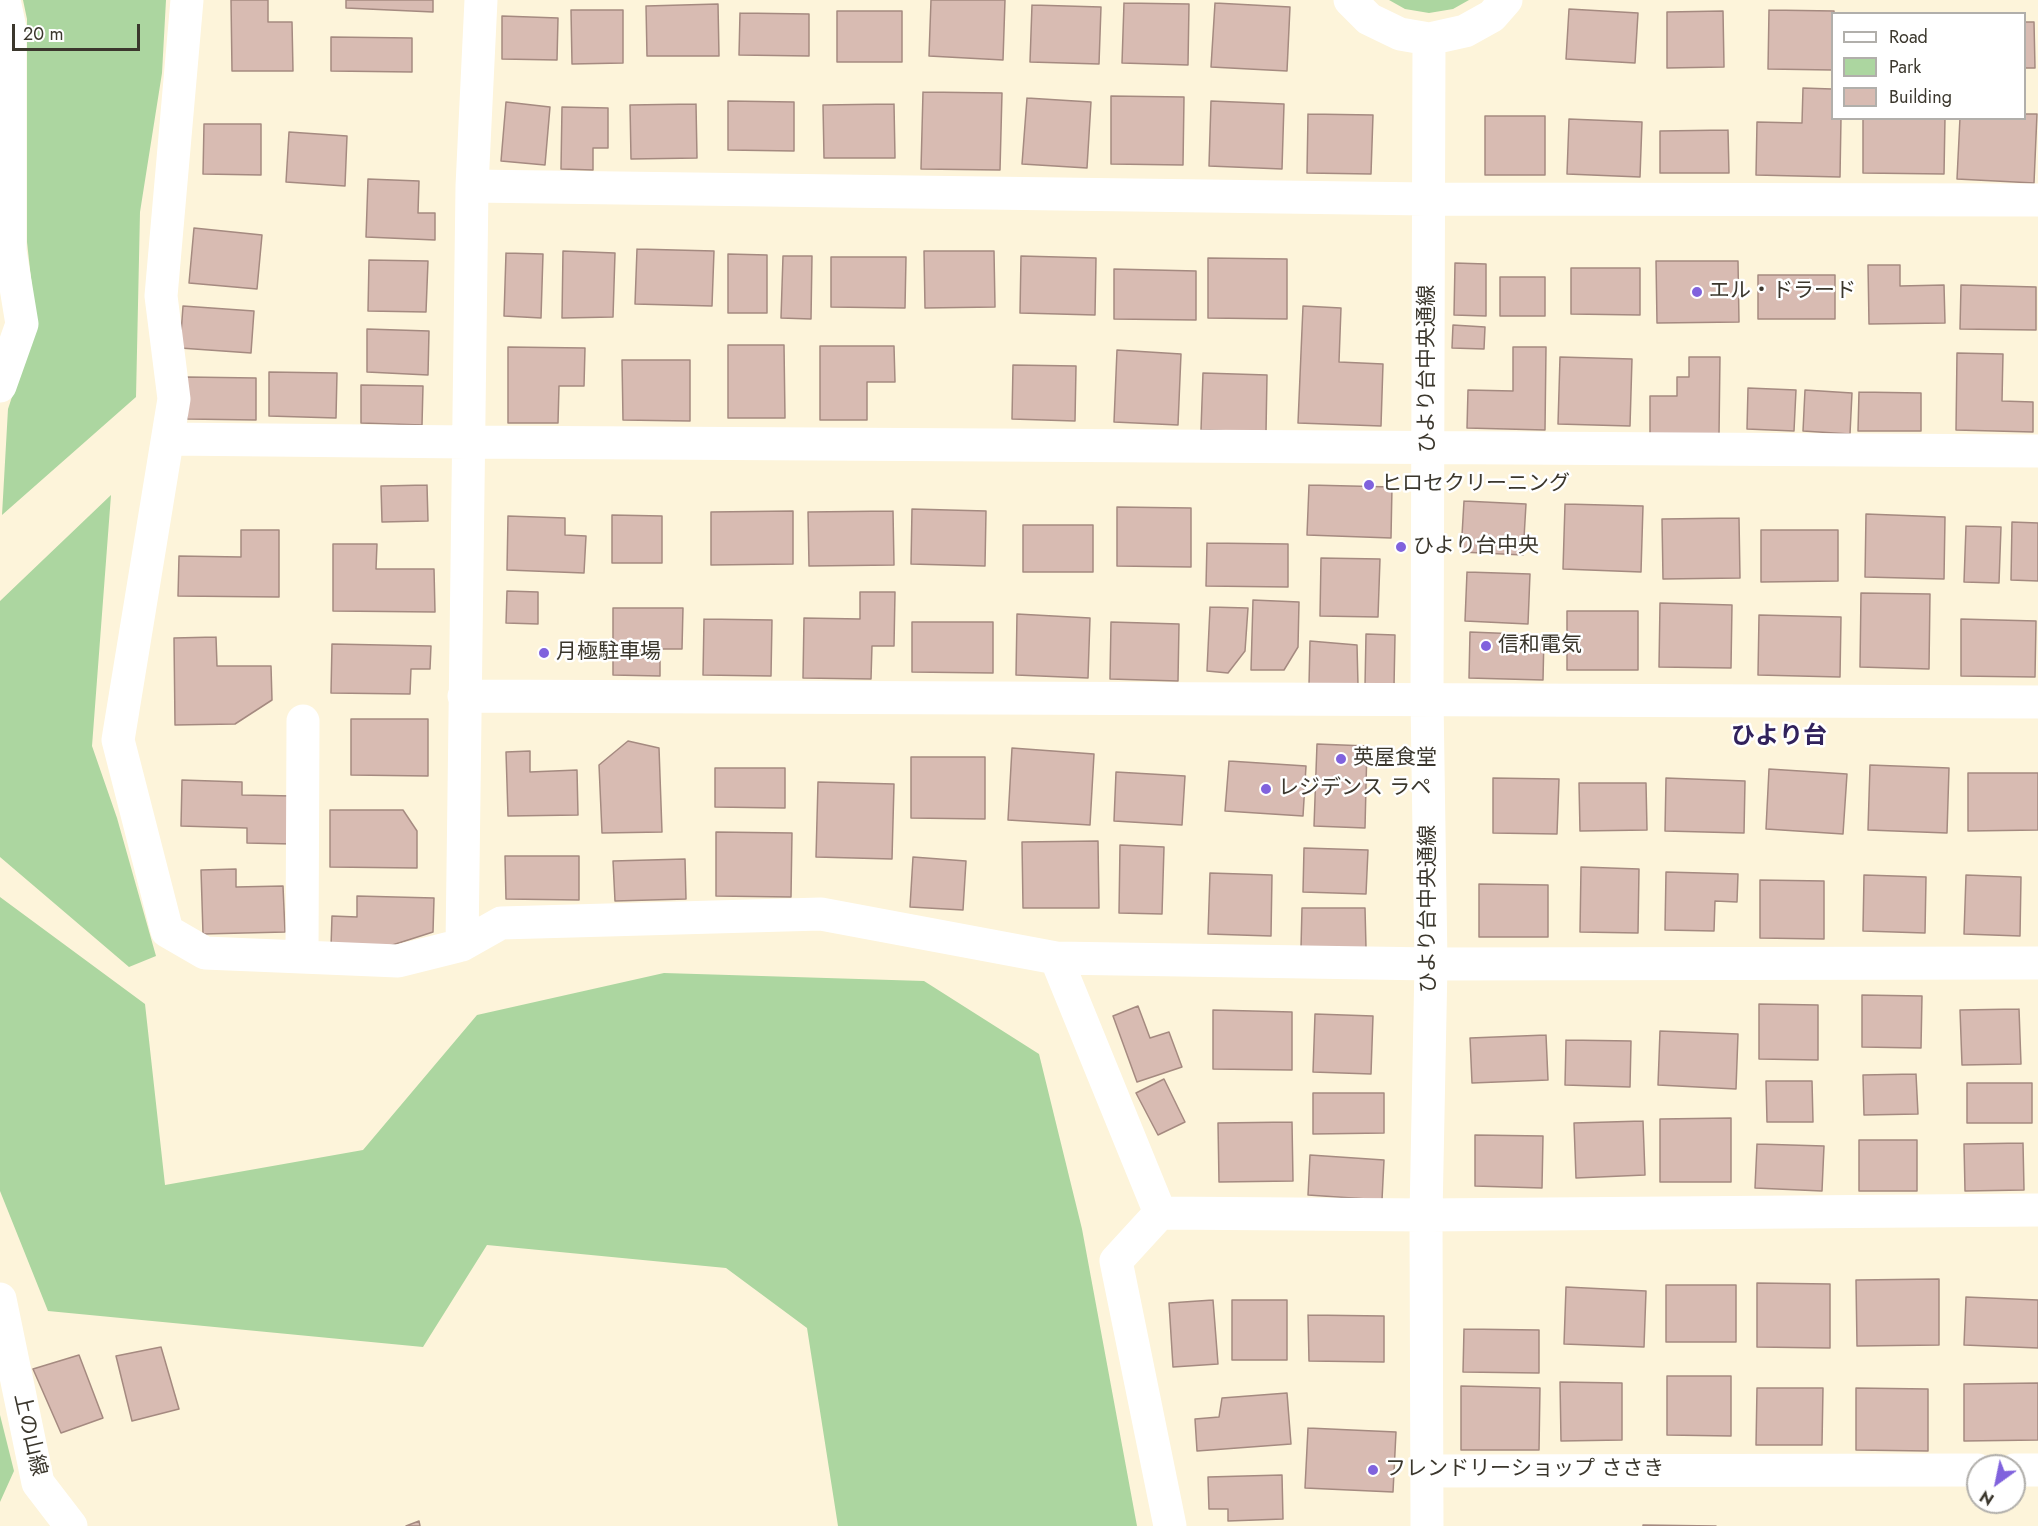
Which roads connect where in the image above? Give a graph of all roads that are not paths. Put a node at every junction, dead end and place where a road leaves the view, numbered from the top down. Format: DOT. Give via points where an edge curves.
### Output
graph roads {
  1 [pos="4,0"];
  2 [pos="187,0"];
  3 [pos="481,0"];
  4 [pos="1350,0"];
  5 [pos="1506,0"];
  6 [pos="1429,39"];
  7 [pos="472,186"];
  8 [pos="1427,199"];
  9 [pos="2038,200"];
  10 [pos="5,249"];
  11 [pos="0,386"];
  12 [pos="168,439"];
  13 [pos="469,442"];
  14 [pos="1429,447"];
  15 [pos="2038,452"];
  16 [pos="464,696"];
  17 [pos="1427,699"];
  18 [pos="2038,702"];
  19 [pos="303,721"];
  20 [pos="462,945"];
  21 [pos="302,957"];
  22 [pos="1056,958"];
  23 [pos="2038,963"];
  24 [pos="1431,964"];
  25 [pos="2038,1210"];
  26 [pos="1160,1213"];
  27 [pos="1426,1215"];
  28 [pos="0,1299"];
  29 [pos="1966,1470"];
  30 [pos="1427,1471"];
  31 [pos="71,1526"];
  32 [pos="1170,1526"];
  33 [pos="1427,1526"];
  1 -- 10 [label="street" via="10,28"];
  2 -- 12 [label="street" via="161,296 174,399"];
  3 -- 7 [label="street"];
  4 -- 6 [label="street" via="1379,24 1400,34"];
  5 -- 6 [label="street" via="1492,16 1465,31"];
  6 -- 8 [label="street, ひより台中央通線"];
  7 -- 8 [label="street"];
  7 -- 13 [label="street"];
  8 -- 9 [label="street"];
  8 -- 14 [label="street, ひより台中央通線"];
  10 -- 11 [label="street" via="22,324"];
  12 -- 13 [label="street"];
  12 -- 21 [label="street" via="118,740 167,931 205,953"];
  13 -- 14 [label="street"];
  13 -- 16 [label="street"];
  14 -- 15 [label="street"];
  14 -- 17 [label="street, ひより台中央通線"];
  16 -- 17 [label="street"];
  16 -- 20 [label="street"];
  17 -- 18 [label="street"];
  17 -- 24 [label="street, ひより台中央通線"];
  19 -- 21 [label="street"];
  20 -- 21 [label="street" via="398,961"];
  20 -- 22 [label="street" via="501,923 821,914"];
  22 -- 24 [label="street"];
  22 -- 26 [label="street"];
  23 -- 24 [label="street"];
  24 -- 27 [label="street, ひより台中央通線"];
  25 -- 27 [label="street"];
  26 -- 27 [label="street"];
  26 -- 32 [label="street" via="1116,1261"];
  27 -- 30 [label="street, ひより台中央通線"];
  28 -- 31 [label="street, 上の山線" via="38,1483"];
  29 -- 30 [label="street"];
  30 -- 33 [label="street, ひより台中央通線"];
}
